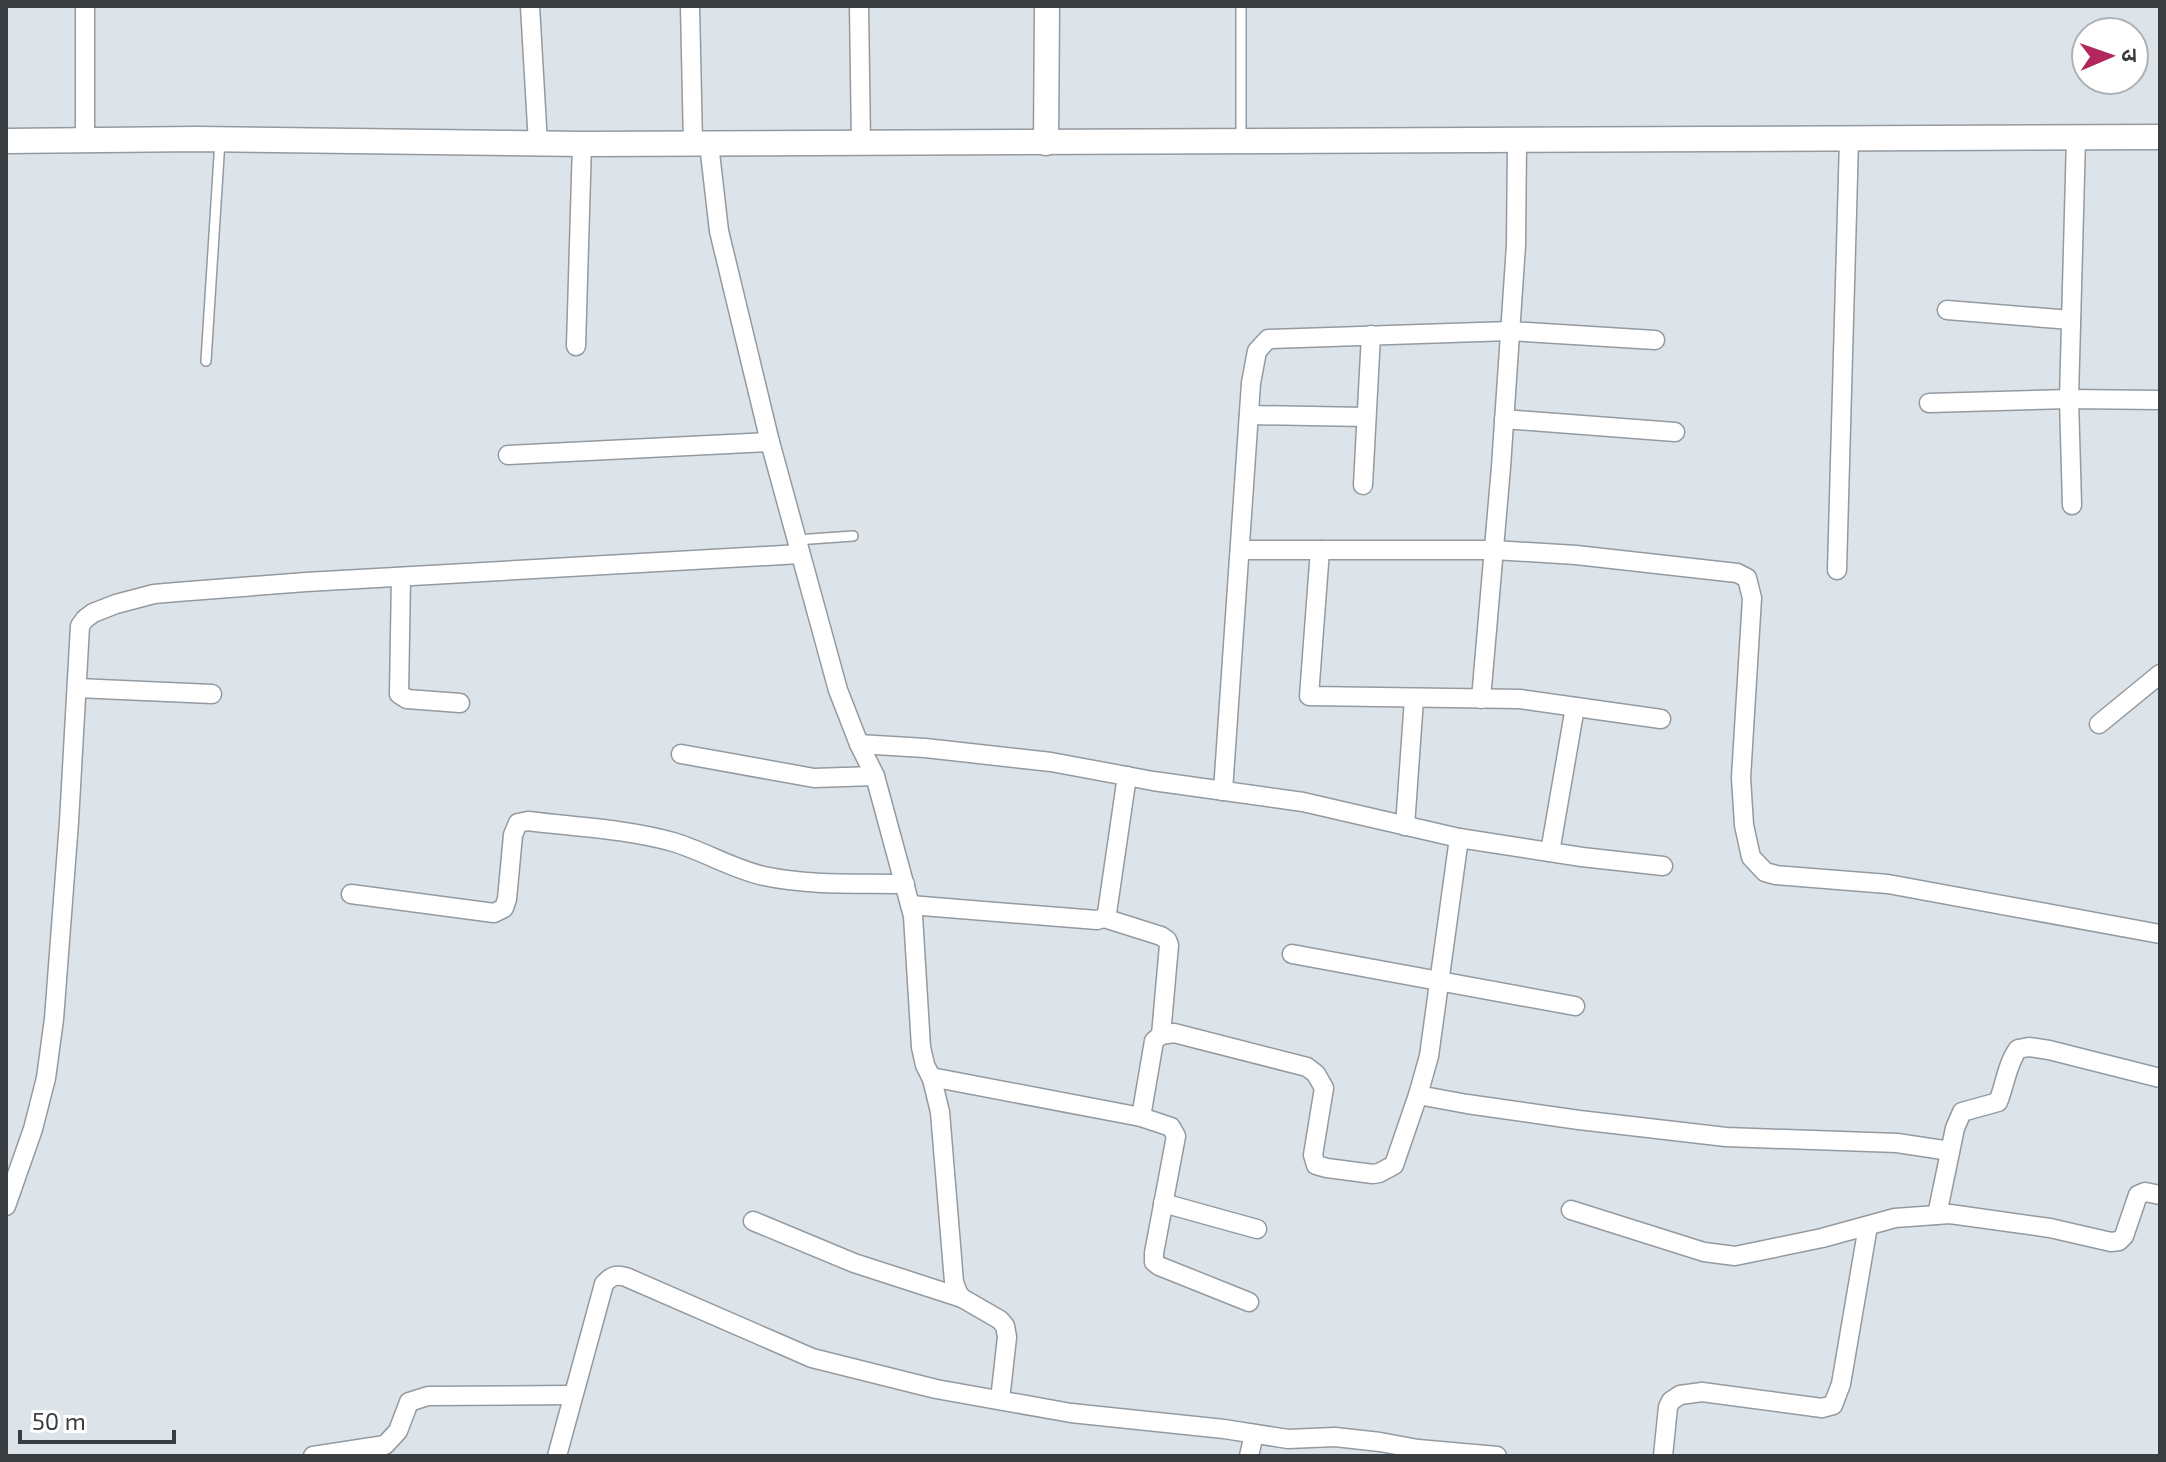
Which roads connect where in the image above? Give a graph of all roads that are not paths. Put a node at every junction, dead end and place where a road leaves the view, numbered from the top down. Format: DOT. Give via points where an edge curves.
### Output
graph roads {
  1 [pos="85,6"];
  2 [pos="530,6"];
  3 [pos="690,6"];
  4 [pos="859,6"];
  5 [pos="1047,6"];
  6 [pos="1241,6"];
  7 [pos="2160,137"];
  8 [pos="2076,138"];
  9 [pos="85,140"];
  10 [pos="220,140"];
  11 [pos="1849,140"];
  12 [pos="6,141"];
  13 [pos="1517,141"];
  14 [pos="1241,142"];
  15 [pos="861,143"];
  16 [pos="1046,143"];
  17 [pos="538,144"];
  18 [pos="582,144"];
  19 [pos="701,144"];
  20 [pos="1947,310"];
  21 [pos="2071,320"];
  22 [pos="1510,331"];
  23 [pos="1371,335"];
  24 [pos="1655,340"];
  25 [pos="576,346"];
  26 [pos="206,361"];
  27 [pos="2069,399"];
  28 [pos="2160,400"];
  29 [pos="1929,403"];
  30 [pos="1249,415"];
  31 [pos="1366,417"];
  32 [pos="1504,419"];
  33 [pos="1675,432"];
  34 [pos="770,442"];
  35 [pos="508,455"];
  36 [pos="1363,485"];
  37 [pos="2072,505"];
  38 [pos="853,536"];
  39 [pos="798,547"];
  40 [pos="1241,550"];
  41 [pos="1320,550"];
  42 [pos="1494,550"];
  43 [pos="1837,570"];
  44 [pos="401,577"];
  45 [pos="2160,674"];
  46 [pos="77,688"];
  47 [pos="212,694"];
  48 [pos="1414,699"];
  49 [pos="1481,699"];
  50 [pos="460,703"];
  51 [pos="1575,707"];
  52 [pos="1661,719"];
  53 [pos="2099,724"];
  54 [pos="859,744"];
  55 [pos="681,754"];
  56 [pos="875,776"];
  57 [pos="1127,776"];
  58 [pos="1223,791"];
  59 [pos="1405,826"];
  60 [pos="1459,838"];
  61 [pos="1550,852"];
  62 [pos="1663,866"];
  63 [pos="905,884"];
  64 [pos="351,894"];
  65 [pos="910,905"];
  66 [pos="1104,918"];
  67 [pos="2160,934"];
  68 [pos="1292,954"];
  69 [pos="1440,981"];
  70 [pos="1575,1006"];
  71 [pos="1161,1035"];
  72 [pos="931,1077"];
  73 [pos="2160,1078"];
  74 [pos="1418,1095"];
  75 [pos="1141,1117"];
  76 [pos="1950,1151"];
  77 [pos="2160,1195"];
  78 [pos="1163,1203"];
  79 [pos="6,1206"];
  80 [pos="1571,1210"];
  81 [pos="1937,1215"];
  82 [pos="753,1221"];
  83 [pos="1868,1226"];
  84 [pos="1257,1229"];
  85 [pos="962,1298"];
  86 [pos="1249,1302"];
  87 [pos="573,1395"];
  88 [pos="1000,1400"];
  89 [pos="1254,1434"];
  90 [pos="313,1456"];
  91 [pos="557,1456"];
  92 [pos="1249,1456"];
  93 [pos="1497,1456"];
  94 [pos="1663,1456"];
  1 -- 9 [label="street"];
  2 -- 17 [label="street"];
  3 -- 19 [label="street"];
  4 -- 15 [label="street"];
  5 -- 16 [label="street"];
  6 -- 14 [label="lane"];
  7 -- 8 [label="street"];
  8 -- 11 [label="street"];
  8 -- 21 [label="street"];
  9 -- 10 [label="street"];
  9 -- 12 [label="street"];
  10 -- 17 [label="street"];
  10 -- 26 [label="lane"];
  11 -- 13 [label="street"];
  11 -- 43 [label="street"];
  13 -- 14 [label="street"];
  13 -- 22 [label="street"];
  14 -- 16 [label="street"];
  15 -- 16 [label="street"];
  15 -- 19 [label="street"];
  17 -- 18 [label="street"];
  18 -- 19 [label="street"];
  18 -- 25 [label="street"];
  19 -- 34 [label="street"];
  20 -- 21 [label="street"];
  21 -- 27 [label="street"];
  22 -- 23 [label="street"];
  22 -- 24 [label="street"];
  22 -- 32 [label="street"];
  23 -- 30 [label="street" via="1268,339 1257,351"];
  23 -- 31 [label="street"];
  27 -- 28 [label="street"];
  27 -- 29 [label="street"];
  27 -- 37 [label="street"];
  30 -- 31 [label="street"];
  30 -- 40 [label="street"];
  31 -- 36 [label="street"];
  32 -- 33 [label="street"];
  32 -- 42 [label="street"];
  34 -- 35 [label="street"];
  34 -- 39 [label="street"];
  38 -- 39 [label="lane"];
  39 -- 44 [label="street"];
  39 -- 54 [label="street" via="838,690"];
  40 -- 41 [label="street"];
  40 -- 58 [label="street"];
  41 -- 42 [label="street"];
  41 -- 48 [label="street" via="1309,696"];
  42 -- 49 [label="street"];
  42 -- 67 [label="street" via="1689,566 1747,578 1752,598 1741,778 1751,857 1765,872 1888,884"];
  44 -- 46 [label="street" via="154,594 116,604 93,613 80,626"];
  44 -- 50 [label="street" via="399,694"];
  45 -- 53 [label="street"];
  46 -- 47 [label="street"];
  46 -- 79 [label="street" via="46,1078"];
  48 -- 49 [label="street"];
  48 -- 59 [label="street"];
  49 -- 51 [label="street"];
  51 -- 52 [label="street"];
  51 -- 61 [label="street"];
  54 -- 56 [label="street"];
  54 -- 57 [label="street" via="1051,762"];
  55 -- 56 [label="street" via="814,778"];
  56 -- 63 [label="street"];
  57 -- 58 [label="street"];
  57 -- 66 [label="street"];
  58 -- 59 [label="street" via="1303,802"];
  59 -- 60 [label="street"];
  60 -- 61 [label="street"];
  60 -- 69 [label="street"];
  61 -- 62 [label="street"];
  63 -- 64 [label="street" via="794,881 738,869 655,837 528,821 518,823 513,835 507,899 494,913"];
  63 -- 65 [label="street"];
  65 -- 66 [label="street"];
  65 -- 72 [label="street" via="921,1047"];
  66 -- 71 [label="street" via="1167,940"];
  68 -- 69 [label="street"];
  69 -- 70 [label="street"];
  69 -- 74 [label="street"];
  71 -- 74 [label="street" via="1174,1033 1307,1067 1316,1074 1324,1088 1313,1155 1316,1165 1327,1168 1379,1173 1394,1165"];
  71 -- 75 [label="street" via="1154,1041"];
  72 -- 75 [label="street"];
  72 -- 85 [label="street" via="940,1112 954,1282"];
  73 -- 76 [label="street" via="2049,1050 2018,1049 1998,1102 1962,1112"];
  74 -- 76 [label="street" via="1726,1137 1897,1143"];
  75 -- 78 [label="street" via="1171,1127 1176,1136"];
  76 -- 81 [label="street"];
  77 -- 81 [label="street" via="2138,1195 2124,1236 2111,1242 2050,1228"];
  78 -- 84 [label="street"];
  78 -- 86 [label="street" via="1154,1262"];
  80 -- 83 [label="street" via="1704,1252 1735,1256"];
  81 -- 83 [label="street"];
  82 -- 85 [label="street" via="854,1263"];
  83 -- 94 [label="street" via="1833,1405 1822,1408 1702,1392 1680,1395 1668,1407"];
  85 -- 88 [label="street" via="1005,1326"];
  87 -- 88 [label="street" via="604,1284 617,1275 812,1358"];
  87 -- 90 [label="street" via="417,1398 409,1402 398,1431 385,1445"];
  87 -- 91 [label="street"];
  88 -- 89 [label="street"];
  89 -- 92 [label="street"];
  89 -- 93 [label="street" via="1335,1437"];
}
